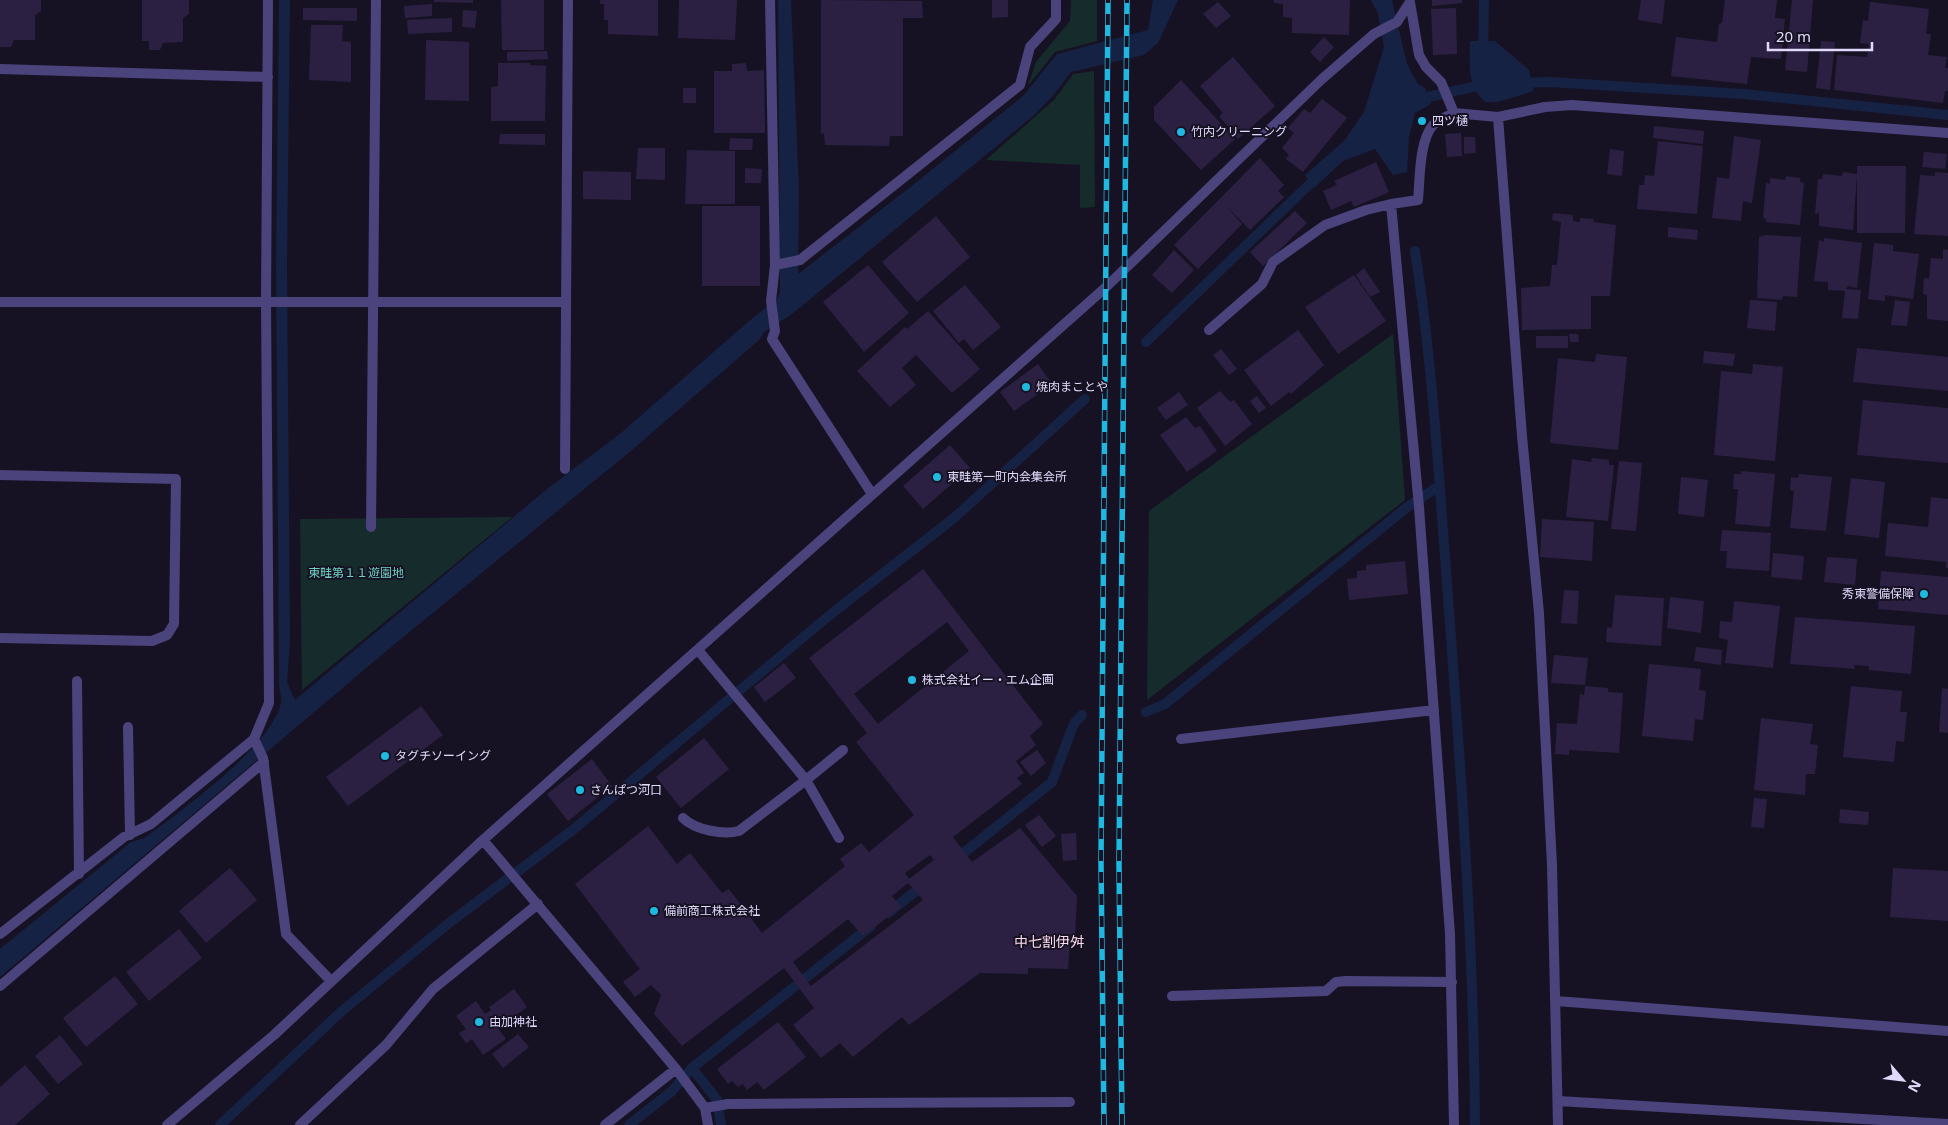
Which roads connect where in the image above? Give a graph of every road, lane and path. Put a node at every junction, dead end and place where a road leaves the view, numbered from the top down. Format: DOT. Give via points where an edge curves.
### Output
graph roads {
  1 [pos="268,0"];
  2 [pos="376,0"];
  3 [pos="568,0"];
  4 [pos="770,0"];
  5 [pos="1056,0"];
  6 [pos="1410,1"];
  7 [pos="0,69"];
  8 [pos="268,77"];
  9 [pos="1454,113"];
  10 [pos="1498,117"];
  11 [pos="1948,134"];
  12 [pos="1392,204"];
  13 [pos="777,265"];
  14 [pos="266,301"];
  15 [pos="0,302"];
  16 [pos="375,302"];
  17 [pos="565,302"];
  18 [pos="1209,330"];
  19 [pos="565,469"];
  20 [pos="0,475"];
  21 [pos="872,494"];
  22 [pos="371,526"];
  23 [pos="0,638"];
  24 [pos="698,650"];
  25 [pos="77,681"];
  26 [pos="1434,710"];
  27 [pos="128,727"];
  28 [pos="1181,738"];
  29 [pos="255,742"];
  30 [pos="843,750"];
  31 [pos="264,760"];
  32 [pos="806,780"];
  33 [pos="683,818"];
  34 [pos="130,835"];
  35 [pos="839,838"];
  36 [pos="483,840"];
  37 [pos="79,874"];
  38 [pos="538,904"];
  39 [pos="0,934"];
  40 [pos="2,980"];
  41 [pos="331,981"];
  42 [pos="1452,982"];
  43 [pos="1172,996"];
  44 [pos="1556,1001"];
  45 [pos="1948,1031"];
  46 [pos="678,1072"];
  47 [pos="1558,1101"];
  48 [pos="1070,1102"];
  49 [pos="706,1108"];
  50 [pos="1948,1124"];
  51 [pos="167,1125"];
  52 [pos="300,1125"];
  53 [pos="605,1125"];
  54 [pos="708,1125"];
  55 [pos="1454,1125"];
  56 [pos="1558,1125"];
  1 -- 8 [label="street"];
  2 -- 16 [label="street"];
  3 -- 17 [label="street"];
  4 -- 13 [label="street"];
  5 -- 13 [label="street" via="1056,20 1030,47 1020,85 800,260"];
  6 -- 9 [label="street" via="1418,55 1440,82"];
  6 -- 21 [label="street" via="1398,22 1374,34 1322,79 1106,288"];
  7 -- 8 [label="street"];
  8 -- 14 [label="street"];
  9 -- 10 [label="street"];
  9 -- 12 [label="street" via="1434,124 1427,134 1418,200"];
  10 -- 11 [label="street" via="1572,105"];
  10 -- 44 [label="street" via="1539,613"];
  12 -- 18 [label="street" via="1325,225 1273,262 1262,284"];
  12 -- 26 [label="street"];
  13 -- 21 [label="street" via="771,302 775,331 772,339"];
  14 -- 15 [label="street"];
  14 -- 16 [label="street"];
  14 -- 29 [label="street" via="270,697"];
  16 -- 17 [label="street"];
  16 -- 22 [label="street"];
  17 -- 19 [label="street"];
  20 -- 23 [label="street" via="176,479 174,624 167,635 152,641"];
  21 -- 24 [label="street"];
  24 -- 32 [label="street"];
  24 -- 36 [label="street"];
  25 -- 37 [label="street"];
  26 -- 28 [label="street"];
  26 -- 42 [label="street"];
  27 -- 34 [label="street"];
  29 -- 31 [label="street"];
  29 -- 34 [label="street" via="151,824"];
  30 -- 32 [label="street"];
  31 -- 40 [label="street"];
  31 -- 41 [label="street" via="286,934"];
  32 -- 33 [label="street" via="739,831 725,833"];
  32 -- 35 [label="street"];
  34 -- 37 [label="street"];
  36 -- 38 [label="street"];
  36 -- 41 [label="street"];
  37 -- 39 [label="street"];
  38 -- 46 [label="street"];
  38 -- 52 [label="street" via="433,989 386,1045"];
  41 -- 51 [label="street" via="274,1035"];
  42 -- 43 [label="street" via="1346,981 1336,982 1326,991"];
  42 -- 55 [label="street"];
  44 -- 45 [label="street"];
  44 -- 47 [label="street"];
  46 -- 49 [label="street"];
  46 -- 53 [label="street"];
  47 -- 50 [label="street"];
  47 -- 56 [label="street"];
  48 -- 49 [label="street" via="728,1104"];
  49 -- 54 [label="street"];
}
